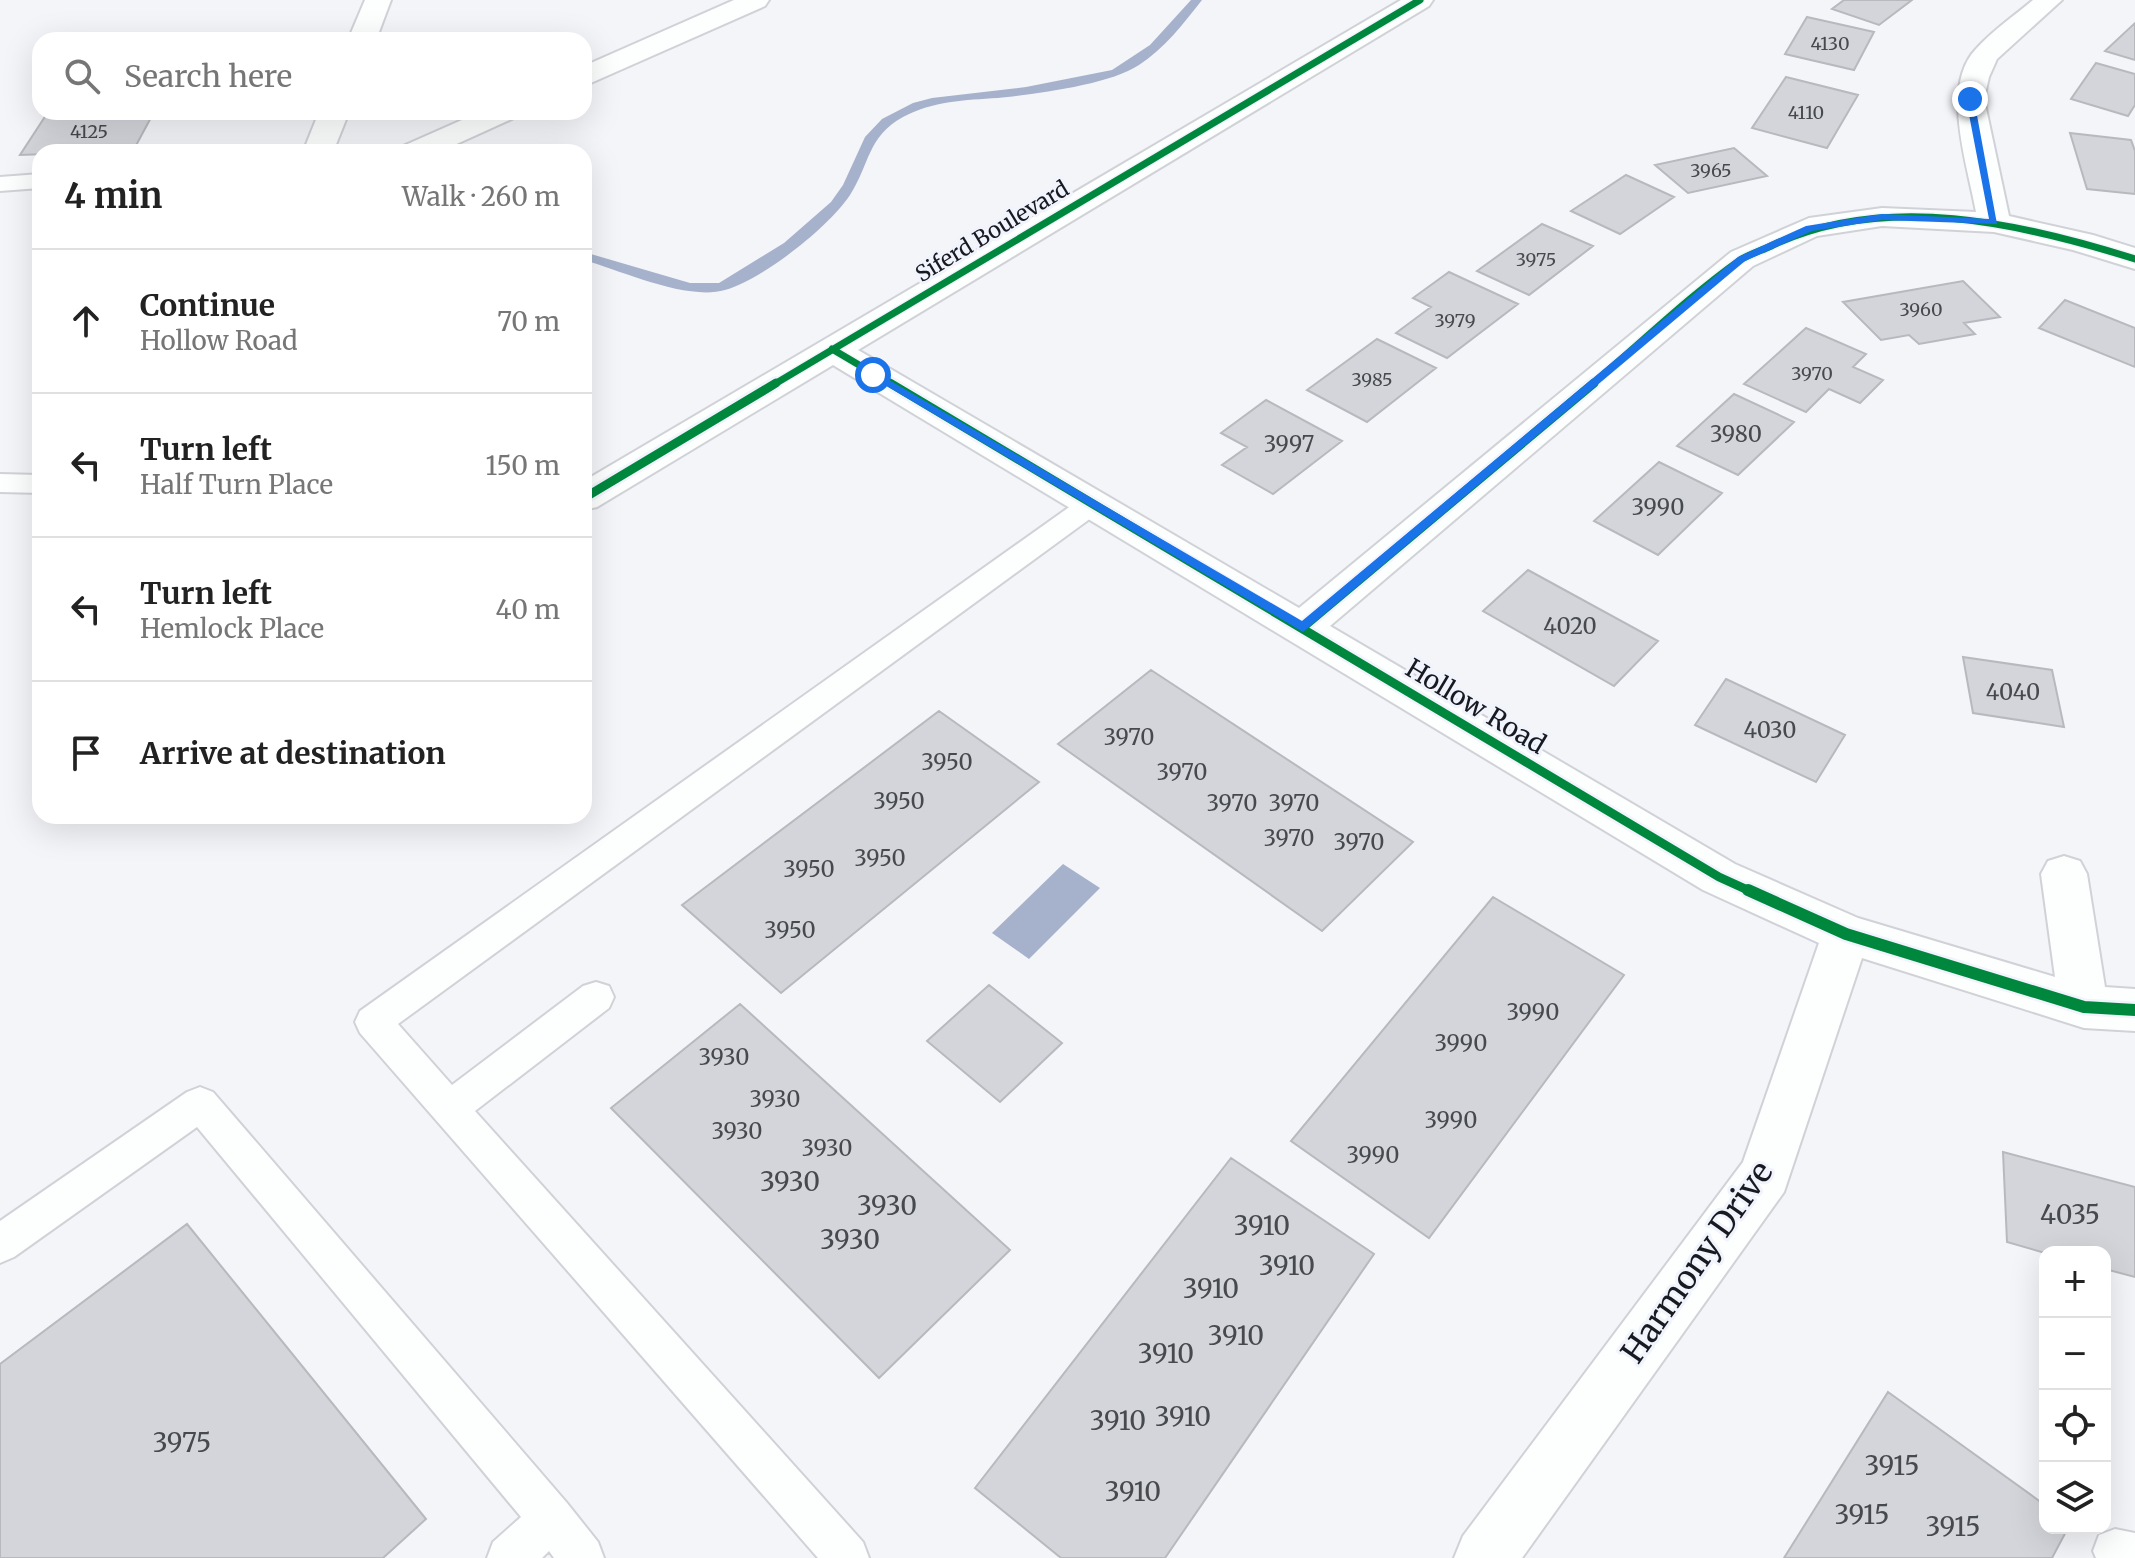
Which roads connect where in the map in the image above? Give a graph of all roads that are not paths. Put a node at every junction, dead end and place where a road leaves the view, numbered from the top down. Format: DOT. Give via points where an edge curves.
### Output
graph roads {
  1 [pos="378,0"];
  2 [pos="756,0"];
  3 [pos="1420,0"];
  4 [pos="2049,0"];
  5 [pos="365,32"];
  6 [pos="592,73"];
  7 [pos="331,120"];
  8 [pos="486,120"];
  9 [pos="321,144"];
  10 [pos="432,144"];
  11 [pos="32,182"];
  12 [pos="0,184"];
  13 [pos="1994,222"];
  14 [pos="2135,259"];
  15 [pos="832,349"];
  16 [pos="0,483"];
  17 [pos="32,484"];
  18 [pos="592,493"];
  19 [pos="1092,504"];
  20 [pos="0,505"];
  21 [pos="32,505"];
  22 [pos="1303,627"];
  23 [pos="2064,874"];
  24 [pos="1846,934"];
  25 [pos="596,997"];
  26 [pos="2084,1007"];
  27 [pos="2135,1010"];
  28 [pos="450,1108"];
  29 [pos="0,1244"];
  30 [pos="551,1519"];
  31 [pos="509,1558"];
  32 [pos="582,1558"];
  33 [pos="847,1558"];
  34 [pos="1485,1558"];
  1 -- 5 [label="street"];
  2 -- 6 [label="street"];
  3 -- 15 [label="street, Siferd Boulevard"];
  4 -- 13 [label="street" via="1985,55 1975,77 1970,99"];
  7 -- 9 [label="street"];
  8 -- 10 [label="street"];
  11 -- 12 [label="lane"];
  13 -- 14 [label="street"];
  13 -- 22 [label="street" via="1882,217 1809,228 1742,259"];
  15 -- 18 [label="street, Siferd Boulevard"];
  15 -- 19 [label="street, Hollow Road"];
  16 -- 17 [label="lane"];
  19 -- 22 [label="street, Hollow Road"];
  19 -- 28 [label="lane" via="373,1022"];
  20 -- 21 [label="lane"];
  22 -- 24 [label="street, Hollow Road" via="1719,877"];
  23 -- 26 [label="street"];
  24 -- 26 [label="street, Hollow Road"];
  24 -- 34 [label="street, Harmony Drive" via="1765,1175"];
  25 -- 28 [label="lane"];
  26 -- 27 [label="street, Hollow Road"];
  28 -- 33 [label="lane"];
  29 -- 30 [label="lane" via="200,1104"];
  30 -- 31 [label="lane"];
  30 -- 32 [label="lane"];
}
